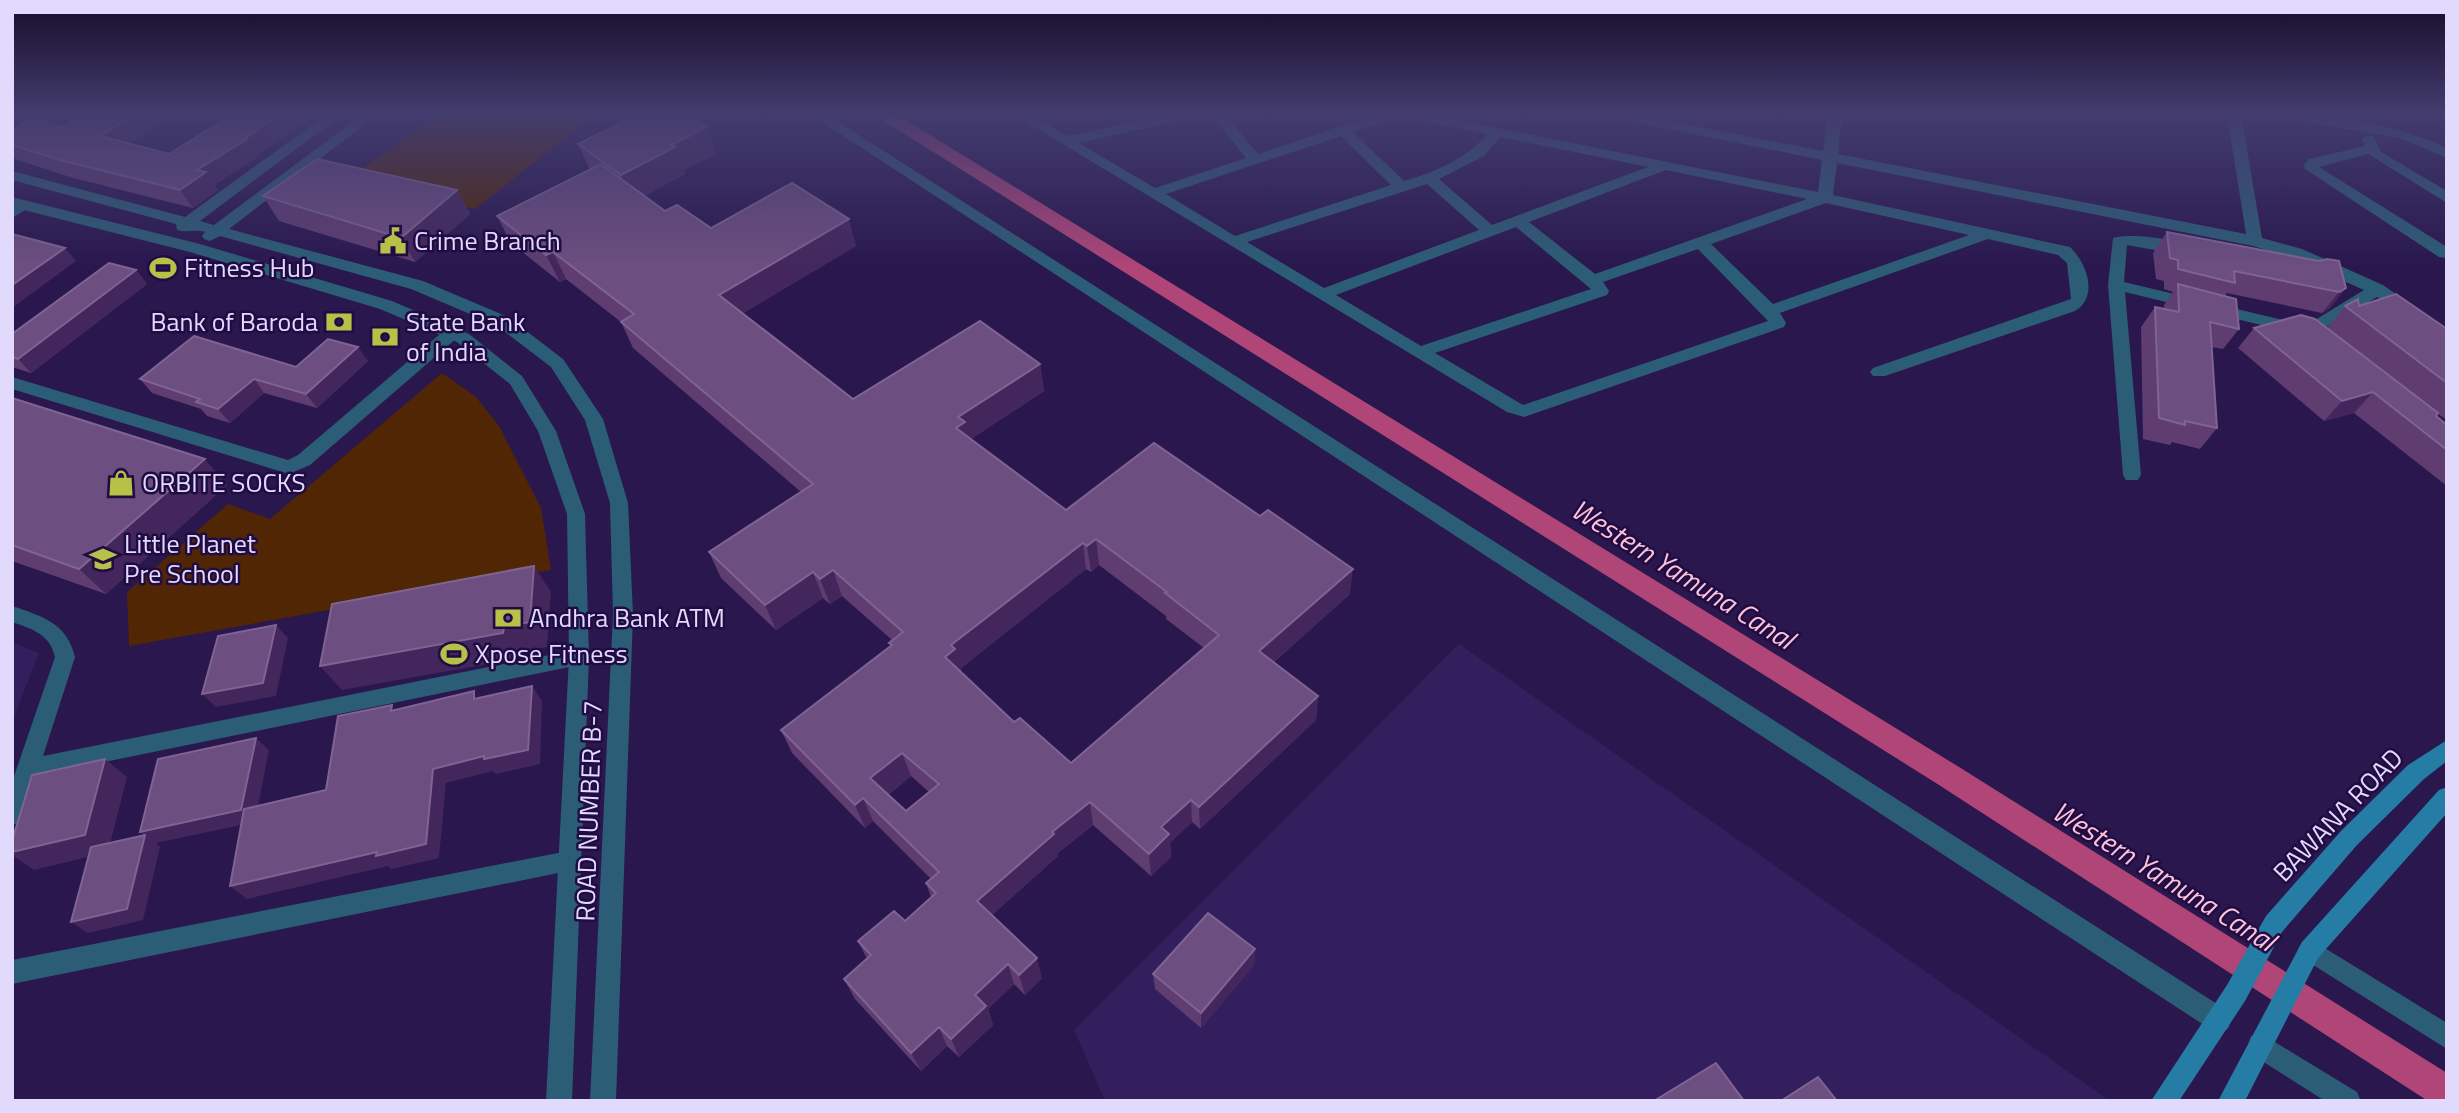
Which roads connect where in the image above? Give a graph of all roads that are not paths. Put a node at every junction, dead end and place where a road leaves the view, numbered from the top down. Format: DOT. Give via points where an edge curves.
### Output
graph roads {
  1 [pos="265,166"];
  2 [pos="301,166"];
  3 [pos="897,166"];
  4 [pos="1109,166"];
  5 [pos="1237,166"];
  6 [pos="1380,166"];
  7 [pos="1453,166"];
  8 [pos="1663,166"];
  9 [pos="1670,166"];
  10 [pos="1827,166"];
  11 [pos="1878,166"];
  12 [pos="2243,166"];
  13 [pos="2311,166"];
  14 [pos="2394,166"];
  15 [pos="12,174"];
  16 [pos="1429,178"];
  17 [pos="1401,187"];
  18 [pos="1155,193"];
  19 [pos="1825,198"];
  20 [pos="2447,198"];
  21 [pos="16,207"];
  22 [pos="1519,222"];
  23 [pos="187,223"];
  24 [pos="216,230"];
  25 [pos="1491,233"];
  26 [pos="1986,234"];
  27 [pos="164,240"];
  28 [pos="1235,241"];
  29 [pos="2255,241"];
  30 [pos="1700,242"];
  31 [pos="194,248"];
  32 [pos="2196,252"];
  33 [pos="2445,253"];
  34 [pos="1593,280"];
  35 [pos="2116,285"];
  36 [pos="2377,289"];
  37 [pos="1324,294"];
  38 [pos="1770,311"];
  39 [pos="452,333"];
  40 [pos="2306,333"];
  41 [pos="2447,338"];
  42 [pos="2323,344"];
  43 [pos="1421,352"];
  44 [pos="1879,372"];
  45 [pos="12,383"];
  46 [pos="43,393"];
  47 [pos="23,408"];
  48 [pos="2132,474"];
  49 [pos="12,614"];
  50 [pos="579,657"];
  51 [pos="2447,749"];
  52 [pos="29,768"];
  53 [pos="2447,797"];
  54 [pos="12,815"];
  55 [pos="568,861"];
  56 [pos="2310,950"];
  57 [pos="12,972"];
  58 [pos="2219,1020"];
  59 [pos="2447,1037"];
  60 [pos="2260,1045"];
  61 [pos="559,1101"];
  62 [pos="604,1101"];
  63 [pos="2164,1101"];
  64 [pos="2231,1101"];
  65 [pos="2348,1101"];
  1 -- 23 [label="street"];
  2 -- 24 [label="street"];
  3 -- 58 [label="street"];
  4 -- 18 [label="street"];
  5 -- 18 [label="street"];
  6 -- 17 [label="street"];
  7 -- 16 [label="street"];
  8 -- 22 [label="street"];
  9 -- 19 [label="street"];
  10 -- 19 [label="street"];
  11 -- 29 [label="street"];
  12 -- 29 [label="street"];
  13 -- 33 [label="street"];
  14 -- 20 [label="street"];
  15 -- 23 [label="street, ROAD NUMBER B-7"];
  16 -- 17 [label="street"];
  16 -- 25 [label="street"];
  17 -- 28 [label="street"];
  18 -- 28 [label="street"];
  19 -- 26 [label="street"];
  19 -- 30 [label="street"];
  21 -- 27 [label="street, ROAD NUMBER B-7"];
  22 -- 25 [label="street"];
  22 -- 34 [label="street"];
  23 -- 24 [label="street, ROAD NUMBER B-7"];
  23 -- 27 [label="street"];
  24 -- 31 [label="street"];
  24 -- 62 [label="street, ROAD NUMBER B-7" via="417,285 502,321 557,363 594,419 619,503 623,614"];
  25 -- 37 [label="street"];
  26 -- 38 [label="street"];
  26 -- 44 [label="street" via="2072,256 2081,295 2078,302"];
  27 -- 31 [label="street, ROAD NUMBER B-7"];
  28 -- 37 [label="street"];
  29 -- 36 [label="street" via="2296,253"];
  30 -- 34 [label="street"];
  30 -- 38 [label="street"];
  31 -- 39 [label="street, ROAD NUMBER B-7" via="386,305"];
  32 -- 35 [label="street" via="2121,239"];
  34 -- 43 [label="street" via="1601,291"];
  35 -- 40 [label="street"];
  35 -- 48 [label="street"];
  36 -- 40 [label="street"];
  36 -- 41 [label="street"];
  37 -- 43 [label="street"];
  38 -- 43 [label="street" via="1778,323 1524,411"];
  39 -- 46 [label="street" via="304,460 289,467"];
  39 -- 50 [label="street, ROAD NUMBER B-7" via="516,380 547,431 576,514"];
  40 -- 42 [label="street"];
  45 -- 46 [label="street"];
  46 -- 47 [label="street"];
  49 -- 52 [label="street" via="49,628 63,642 65,657"];
  50 -- 52 [label="street"];
  50 -- 55 [label="street, ROAD NUMBER B-7"];
  51 -- 58 [label="main road, BAWANA ROAD" via="2416,772 2349,838 2274,925"];
  52 -- 54 [label="street"];
  53 -- 56 [label="main road"];
  55 -- 57 [label="street"];
  55 -- 61 [label="street, ROAD NUMBER B-7"];
  56 -- 59 [label="street"];
  56 -- 60 [label="main road"];
  58 -- 63 [label="main road"];
  60 -- 64 [label="main road"];
  60 -- 65 [label="street"];
}
